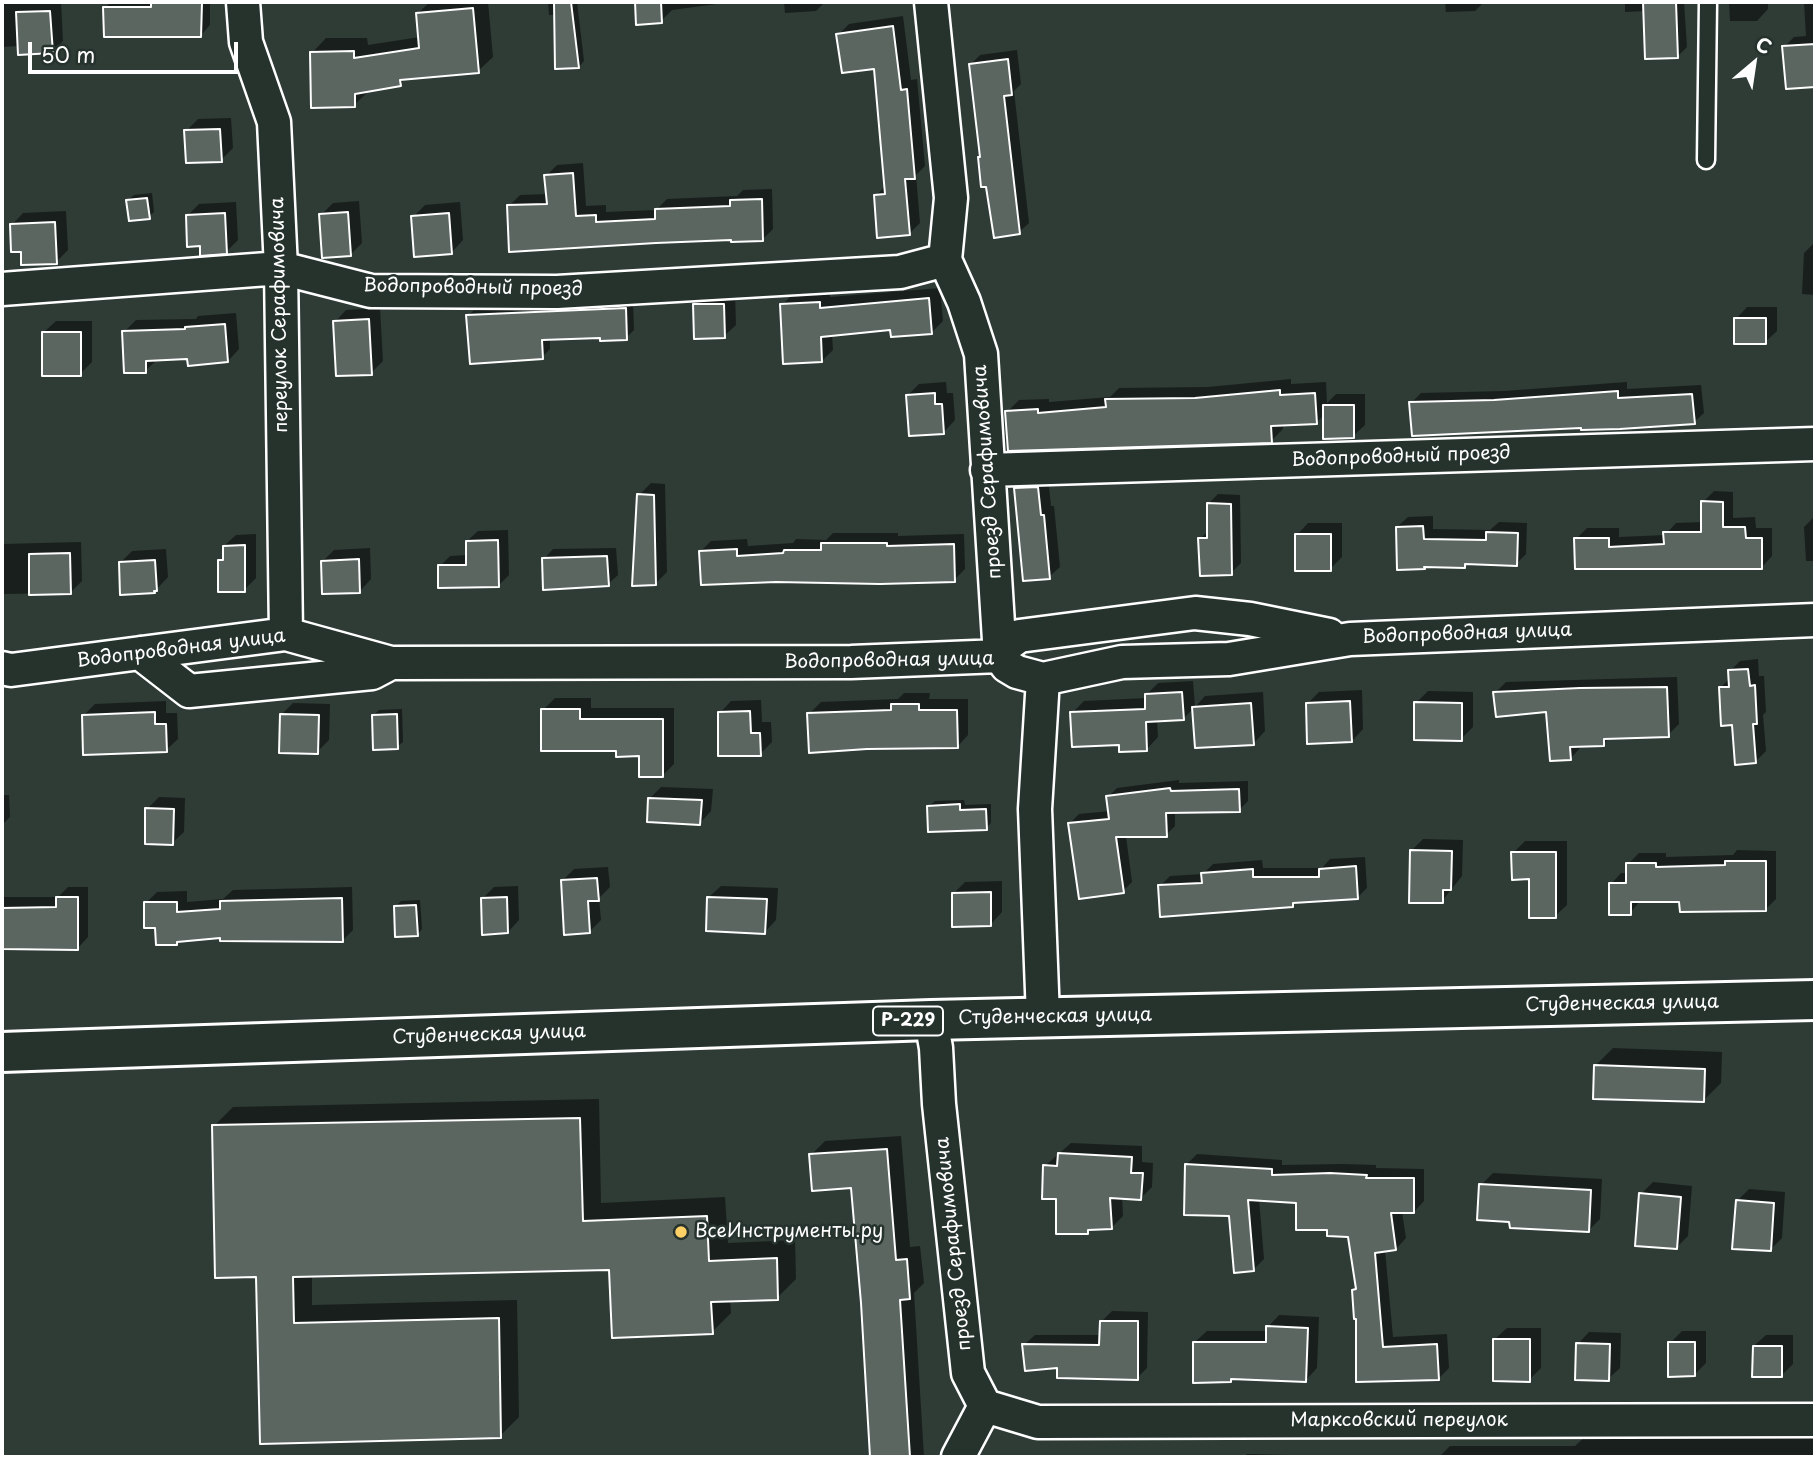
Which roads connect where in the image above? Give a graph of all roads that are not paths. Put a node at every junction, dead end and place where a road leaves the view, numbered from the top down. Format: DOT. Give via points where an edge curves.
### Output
graph roads {
  1 [pos="243,2"];
  2 [pos="930,2"];
  3 [pos="1708,2"];
  4 [pos="1706,160"];
  5 [pos="945,260"];
  6 [pos="281,268"];
  7 [pos="2,289"];
  8 [pos="1815,444"];
  9 [pos="987,470"];
  10 [pos="1815,620"];
  11 [pos="286,634"];
  12 [pos="1350,639"];
  13 [pos="140,653"];
  14 [pos="1000,656"];
  15 [pos="391,663"];
  16 [pos="2,668"];
  17 [pos="1043,679"];
  18 [pos="1815,1000"];
  19 [pos="1043,1017"];
  20 [pos="931,1020"];
  21 [pos="2,1052"];
  22 [pos="985,1406"];
  23 [pos="1815,1420"];
  24 [pos="958,1457"];
  1 -- 6 [label="street, переулок Серафимовича" via="246,41 274,122"];
  2 -- 5 [label="street, проезд Серафимовича" via="951,198"];
  3 -- 4 [label="lane"];
  5 -- 6 [label="street, Водопроводный проезд" via="900,272 557,292 371,291"];
  5 -- 9 [label="street, проезд Серафимовича" via="981,354"];
  6 -- 7 [label="street, Водопроводный проезд"];
  6 -- 11 [label="street, переулок Серафимовича"];
  8 -- 9 [label="street, Водопроводный проезд"];
  9 -- 14 [label="street, проезд Серафимовича"];
  10 -- 12 [label="street, Водопроводная улица"];
  11 -- 13 [label="street, Водопроводная улица"];
  11 -- 15 [label="street, Водопроводная улица"];
  12 -- 14 [label="street" via="1195,613 1019,636"];
  12 -- 17 [label="street, Водопроводная улица" via="1229,659 1122,662"];
  13 -- 15 [label="street" via="188,691 372,673"];
  13 -- 16 [label="street, Водопроводная улица"];
  14 -- 15 [label="street, Водопроводная улица" via="838,662"];
  14 -- 17 [label="street, Водопроводная улица" via="1017,672"];
  17 -- 19 [label="street" via="1035,809"];
  18 -- 19 [label="main road, Студенческая улица / Р-229"];
  19 -- 20 [label="main road, Студенческая улица / Р-229"];
  20 -- 21 [label="main road, Студенческая улица / Р-229"];
  20 -- 22 [label="street, проезд Серафимовича" via="968,1373"];
  22 -- 23 [label="street, Марксовский переулок" via="1038,1422"];
  22 -- 24 [label="street"];
}
